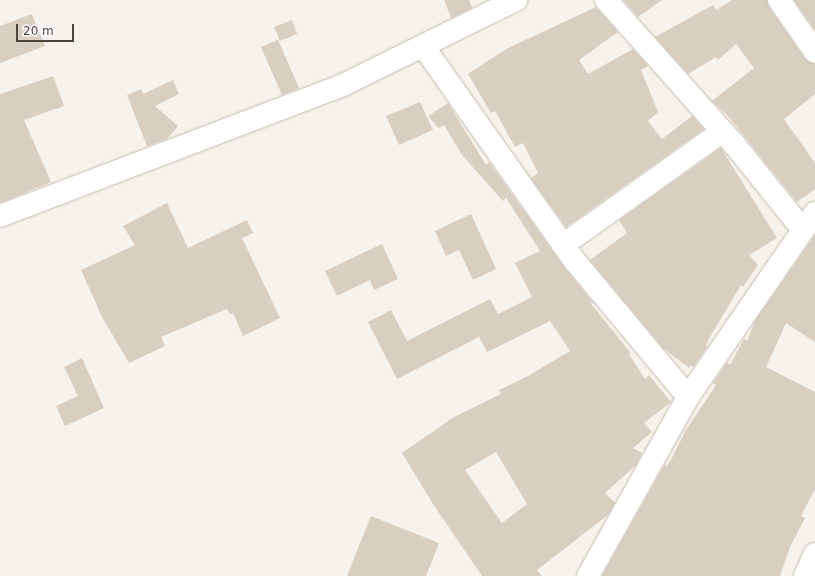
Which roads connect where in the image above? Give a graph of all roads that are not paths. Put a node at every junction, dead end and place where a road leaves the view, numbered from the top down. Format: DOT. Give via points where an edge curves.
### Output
graph roads {
  1 [pos="516,0"];
  2 [pos="606,0"];
  3 [pos="779,0"];
  4 [pos="422,46"];
  5 [pos="815,52"];
  6 [pos="723,131"];
  7 [pos="0,216"];
  8 [pos="809,221"];
  9 [pos="563,245"];
  10 [pos="688,397"];
  11 [pos="815,554"];
  12 [pos="588,576"];
  13 [pos="805,576"];
  1 -- 4 [label="street"];
  2 -- 6 [label="street"];
  3 -- 5 [label="street"];
  4 -- 7 [label="street" via="346,84"];
  4 -- 9 [label="street"];
  6 -- 8 [label="street"];
  6 -- 9 [label="street"];
  8 -- 10 [label="street"];
  9 -- 10 [label="street"];
  10 -- 12 [label="street"];
  11 -- 13 [label="street"];
}
